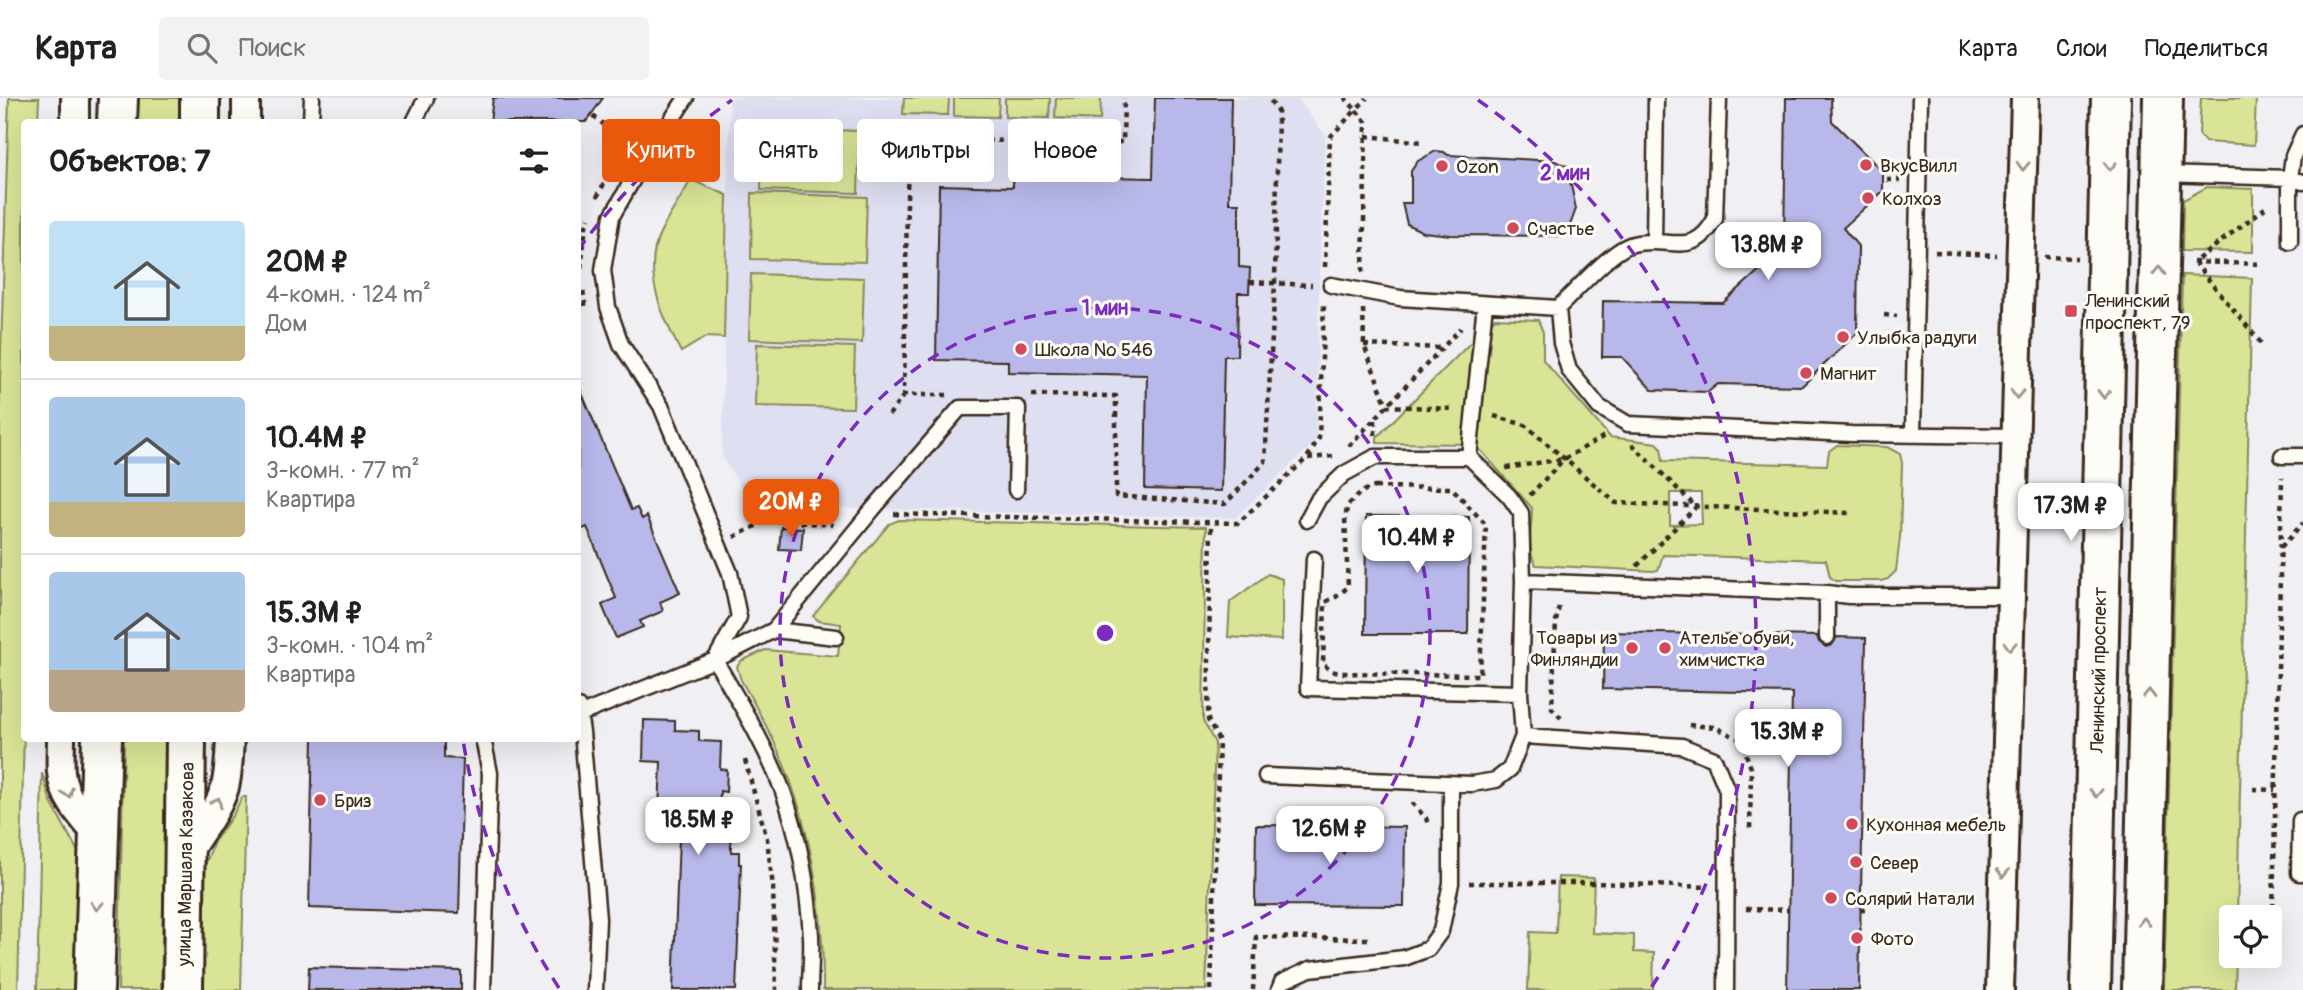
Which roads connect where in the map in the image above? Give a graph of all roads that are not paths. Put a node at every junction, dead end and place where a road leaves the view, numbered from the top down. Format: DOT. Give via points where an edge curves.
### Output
graph roads {
  1 [pos="75,98"];
  2 [pos="118,98"];
  3 [pos="200,98"];
  4 [pos="246,98"];
  5 [pos="312,98"];
  6 [pos="426,98"];
  7 [pos="686,98"];
  8 [pos="1656,98"];
  9 [pos="1719,98"];
  10 [pos="1920,98"];
  11 [pos="2025,98"];
  12 [pos="2111,98"];
  13 [pos="2162,98"];
  14 [pos="75,119"];
  15 [pos="117,119"];
  16 [pos="200,119"];
  17 [pos="246,119"];
  18 [pos="312,119"];
  19 [pos="416,119"];
  20 [pos="2303,134"];
  21 [pos="2161,174"];
  22 [pos="2297,180"];
  23 [pos="1654,242"];
  24 [pos="2290,242"];
  25 [pos="1325,286"];
  26 [pos="1485,304"];
  27 [pos="1558,308"];
  28 [pos="1913,434"];
  29 [pos="2016,436"];
  30 [pos="2282,456"];
  31 [pos="2303,456"];
  32 [pos="1469,457"];
  33 [pos="1016,490"];
  34 [pos="1307,520"];
  35 [pos="1314,559"];
  36 [pos="1523,581"];
  37 [pos="1827,593"];
  38 [pos="2012,596"];
  39 [pos="775,630"];
  40 [pos="836,637"];
  41 [pos="1827,637"];
  42 [pos="715,660"];
  43 [pos="1520,693"];
  44 [pos="581,709"];
  45 [pos="581,732"];
  46 [pos="1522,736"];
  47 [pos="61,742"];
  48 [pos="102,742"];
  49 [pos="186,742"];
  50 [pos="230,742"];
  51 [pos="484,742"];
  52 [pos="1266,776"];
  53 [pos="1451,784"];
  54 [pos="2303,820"];
  55 [pos="100,838"];
  56 [pos="184,858"];
  57 [pos="2303,873"];
  58 [pos="93,990"];
  59 [pos="183,990"];
  60 [pos="483,990"];
  61 [pos="595,990"];
  62 [pos="810,990"];
  63 [pos="1279,990"];
  64 [pos="1726,990"];
  65 [pos="2000,990"];
  66 [pos="2091,990"];
  67 [pos="2142,990"];
  1 -- 14 [label="street"];
  2 -- 15 [label="main road"];
  3 -- 16 [label="main road"];
  4 -- 17 [label="street"];
  5 -- 18 [label="lane"];
  6 -- 19 [label="lane"];
  7 -- 42 [label="lane" via="612,216 603,270 608,307 621,344 661,406 730,573 739,617"];
  8 -- 23 [label="lane"];
  9 -- 23 [label="lane" via="1715,219 1708,233 1695,243"];
  10 -- 28 [label="lane"];
  11 -- 29 [label="street, one-way"];
  12 -- 66 [label="main road, Ленинский проспект, one-way"];
  13 -- 21 [label="main road"];
  20 -- 22 [label="lane" via="2293,156"];
  21 -- 22 [label="lane"];
  67 -- 21 [label="main road, one-way"];
  22 -- 24 [label="lane"];
  23 -- 27 [label="lane" via="1631,244 1612,256"];
  25 -- 26 [label="lane" via="1400,298"];
  26 -- 27 [label="lane"];
  26 -- 32 [label="lane"];
  27 -- 28 [label="lane" via="1569,370 1599,407 1628,424"];
  28 -- 29 [label="lane"];
  29 -- 38 [label="street"];
  30 -- 31 [label="lane"];
  32 -- 34 [label="lane" via="1376,457 1344,474 1319,498"];
  32 -- 36 [label="lane" via="1521,513"];
  33 -- 39 [label="lane" via="1018,408 960,408"];
  35 -- 43 [label="lane" via="1308,688"];
  36 -- 37 [label="lane"];
  36 -- 43 [label="lane"];
  37 -- 38 [label="lane"];
  37 -- 41 [label="lane"];
  38 -- 65 [label="street, one-way"];
  39 -- 40 [label="lane"];
  39 -- 42 [label="lane"];
  42 -- 44 [label="lane"];
  42 -- 62 [label="lane" via="761,743 796,838 811,937"];
  43 -- 46 [label="lane"];
  45 -- 61 [label="lane" via="598,919"];
  46 -- 53 [label="lane" via="1510,769 1496,780"];
  46 -- 64 [label="lane" via="1682,746 1714,759 1727,790"];
  47 -- 55 [label="street, one-way" via="65,790"];
  48 -- 55 [label="main road"];
  49 -- 56 [label="main road, улица Маршала Казакова"];
  56 -- 50 [label="street, one-way" via="219,801"];
  51 -- 60 [label="lane" via="490,773"];
  52 -- 53 [label="lane"];
  53 -- 63 [label="lane" via="1451,883 1441,931 1427,949 1404,958 1310,969 1282,982"];
  54 -- 57 [label="lane" via="2299,873"];
  55 -- 58 [label="main road, one-way"];
  56 -- 59 [label="main road, улица Маршала Казакова"];
}
